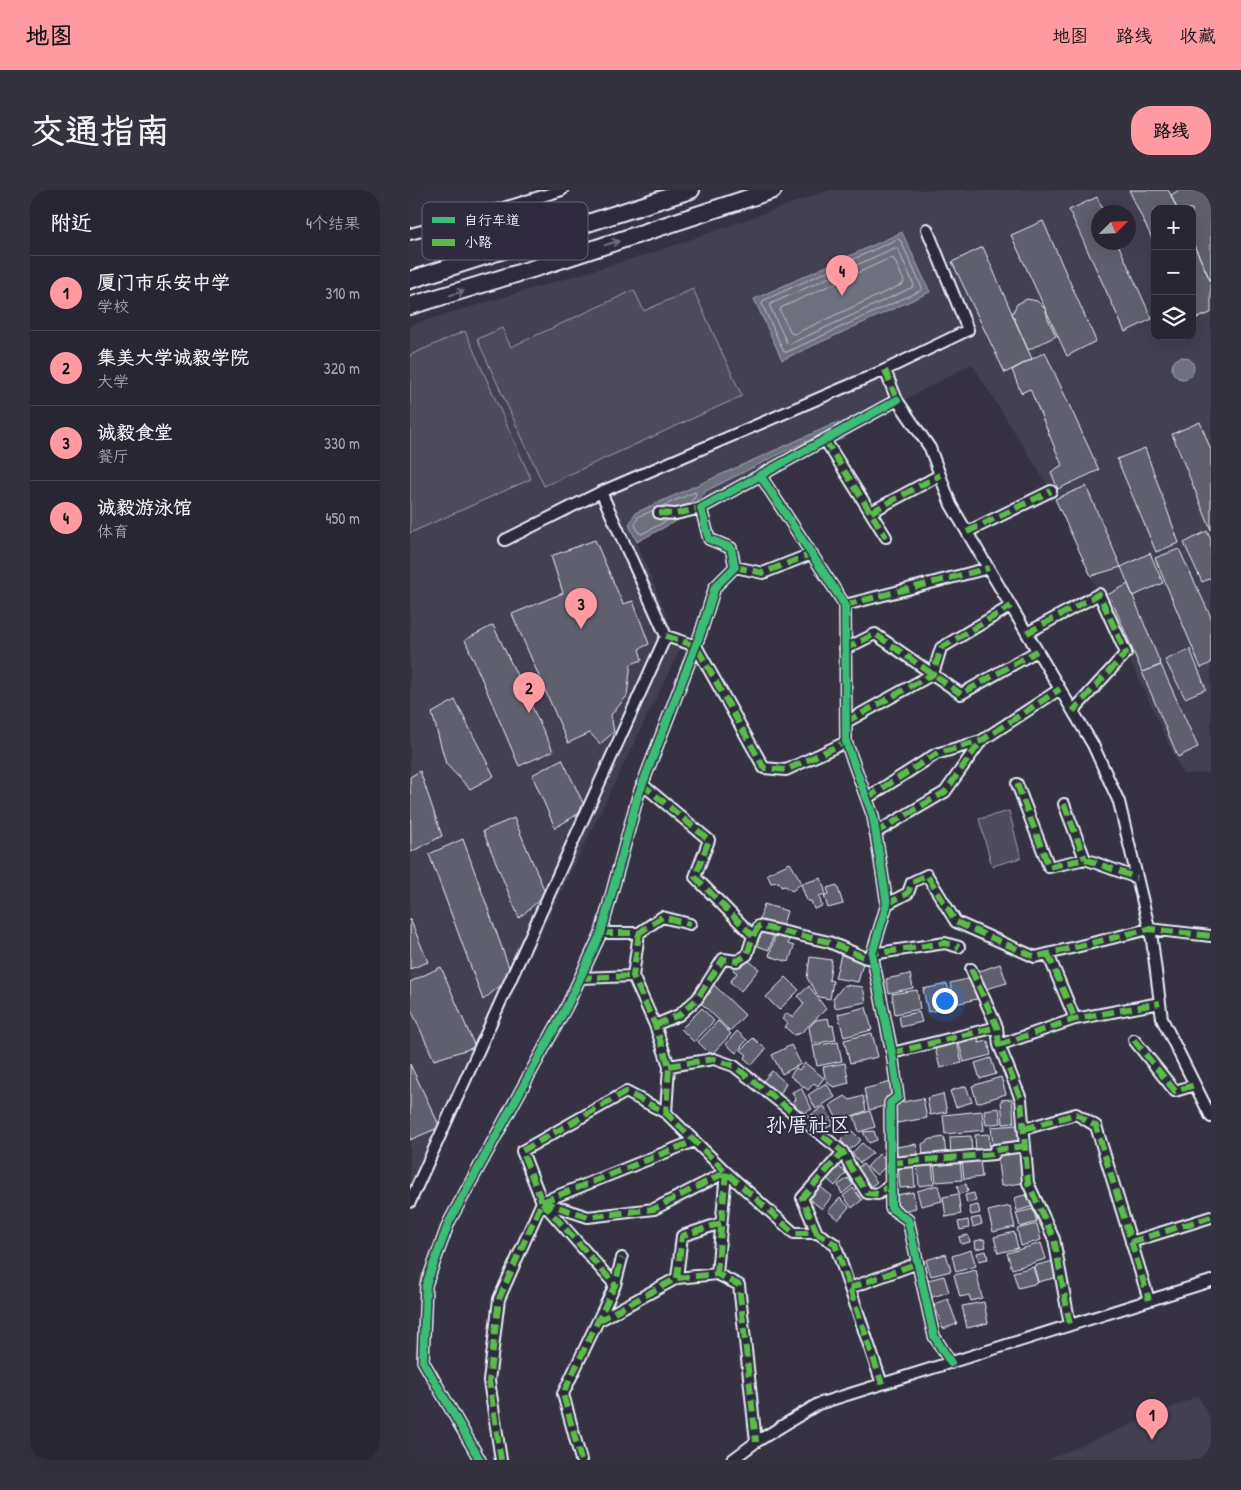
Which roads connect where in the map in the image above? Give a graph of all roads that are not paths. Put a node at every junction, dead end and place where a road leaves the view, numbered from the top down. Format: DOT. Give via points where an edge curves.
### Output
graph roads {
  1 [pos="562,190"];
  2 [pos="692,190"];
  3 [pos="773,190"];
  4 [pos="523,202"];
  5 [pos="588,223"];
  6 [pos="927,229"];
  7 [pos="588,251"];
  8 [pos="474,260"];
  9 [pos="560,260"];
  10 [pos="471,261"];
  11 [pos="410,269"];
  12 [pos="410,280"];
  13 [pos="410,306"];
  14 [pos="885,370"];
  15 [pos="897,400"];
  16 [pos="825,440"];
  17 [pos="940,474"];
  18 [pos="760,475"];
  19 [pos="1051,491"];
  20 [pos="601,492"];
  21 [pos="700,508"];
  22 [pos="871,512"];
  23 [pos="659,514"];
  24 [pos="967,532"];
  25 [pos="886,537"];
  26 [pos="505,540"];
  27 [pos="811,554"];
  28 [pos="735,567"];
  29 [pos="988,568"];
  30 [pos="845,605"];
  31 [pos="1011,606"];
  32 [pos="1026,633"];
  33 [pos="666,636"];
  34 [pos="696,646"];
  35 [pos="845,649"];
  36 [pos="1037,651"];
  37 [pos="932,674"];
  38 [pos="1060,689"];
  39 [pos="1073,711"];
  40 [pos="846,722"];
  41 [pos="981,741"];
  42 [pos="846,742"];
  43 [pos="642,784"];
  44 [pos="1017,784"];
  45 [pos="867,798"];
  46 [pos="1064,804"];
  47 [pos="876,833"];
  48 [pos="1085,859"];
  49 [pos="1137,878"];
  50 [pos="886,904"];
  51 [pos="690,924"];
  52 [pos="1149,929"];
  53 [pos="601,933"];
  54 [pos="639,933"];
  55 [pos="753,936"];
  56 [pos="1211,936"];
  57 [pos="959,947"];
  58 [pos="872,954"];
  59 [pos="1048,954"];
  60 [pos="971,969"];
  61 [pos="633,976"];
  62 [pos="580,978"];
  63 [pos="1160,1003"];
  64 [pos="1075,1019"];
  65 [pos="655,1025"];
  66 [pos="997,1027"];
  67 [pos="1134,1040"];
  68 [pos="999,1045"];
  69 [pos="892,1053"];
  70 [pos="669,1066"];
  71 [pos="1195,1084"];
  72 [pos="666,1113"];
  73 [pos="1211,1117"];
  74 [pos="1024,1129"];
  75 [pos="694,1141"];
  76 [pos="1025,1146"];
  77 [pos="843,1152"];
  78 [pos="891,1163"];
  79 [pos="726,1172"];
  80 [pos="891,1184"];
  81 [pos="410,1202"];
  82 [pos="542,1202"];
  83 [pos="1211,1217"];
  84 [pos="721,1223"];
  85 [pos="817,1233"];
  86 [pos="1131,1242"];
  87 [pos="622,1258"];
  88 [pos="918,1263"];
  89 [pos="717,1274"];
  90 [pos="677,1278"];
  91 [pos="1211,1281"];
  92 [pos="615,1285"];
  93 [pos="850,1288"];
  94 [pos="1149,1300"];
  95 [pos="598,1321"];
  96 [pos="1070,1325"];
  97 [pos="951,1362"];
  98 [pos="882,1384"];
  99 [pos="756,1442"];
  100 [pos="480,1460"];
  101 [pos="500,1460"];
  102 [pos="581,1460"];
  103 [pos="732,1460"];
  1 -- 4 [label="street"];
  2 -- 5 [label="highway"];
  7 -- 3 [label="highway, one-way"];
  6 -- 14 [label="street" via="968,330"];
  8 -- 10 [label="highway"];
  13 -- 9 [label="highway, one-way"];
  10 -- 11 [label="highway"];
  10 -- 12 [label="highway"];
  14 -- 15 [label="street"];
  14 -- 20 [label="street"];
  15 -- 16 [label="street"];
  15 -- 17 [label="street" via="930,448"];
  16 -- 18 [label="street"];
  16 -- 22 [label="street"];
  17 -- 22 [label="street"];
  17 -- 24 [label="street" via="951,505"];
  18 -- 21 [label="street"];
  18 -- 27 [label="street"];
  19 -- 24 [label="street"];
  20 -- 26 [label="street"];
  20 -- 33 [label="street"];
  21 -- 23 [label="street"];
  21 -- 28 [label="street" via="709,539 731,548"];
  22 -- 25 [label="street"];
  24 -- 29 [label="street"];
  27 -- 28 [label="street" via="764,573"];
  27 -- 30 [label="street"];
  28 -- 34 [label="street" via="715,587"];
  29 -- 30 [label="street"];
  29 -- 31 [label="street"];
  30 -- 35 [label="street"];
  31 -- 32 [label="street"];
  31 -- 37 [label="street" via="941,648"];
  32 -- 36 [label="street"];
  32 -- 39 [label="street" via="1099,594 1126,653"];
  33 -- 34 [label="street"];
  33 -- 81 [label="street"];
  34 -- 42 [label="street" via="764,768 786,770"];
  34 -- 43 [label="street"];
  35 -- 37 [label="street" via="875,634"];
  35 -- 40 [label="street"];
  36 -- 37 [label="street" via="961,694"];
  36 -- 38 [label="street"];
  37 -- 40 [label="street"];
  38 -- 39 [label="street"];
  38 -- 41 [label="street"];
  39 -- 49 [label="street" via="1093,745 1119,802"];
  40 -- 42 [label="street"];
  41 -- 45 [label="street" via="936,754"];
  41 -- 47 [label="street" via="945,792"];
  42 -- 45 [label="street"];
  43 -- 53 [label="street"];
  43 -- 55 [label="street" via="709,840 695,877"];
  44 -- 48 [label="street" via="1049,867"];
  45 -- 47 [label="street"];
  46 -- 48 [label="street"];
  47 -- 50 [label="street"];
  48 -- 49 [label="street"];
  49 -- 52 [label="street"];
  50 -- 58 [label="street"];
  50 -- 59 [label="street" via="908,893 912,882 927,876 956,922 1035,957"];
  51 -- 54 [label="street" via="662,917"];
  52 -- 56 [label="street"];
  52 -- 59 [label="street"];
  52 -- 63 [label="street"];
  53 -- 54 [label="street"];
  53 -- 62 [label="street"];
  54 -- 61 [label="street"];
  55 -- 58 [label="street" via="759,926 829,942 866,958"];
  55 -- 65 [label="street" via="747,955 737,961 723,960 691,1004 679,1015"];
  57 -- 58 [label="street" via="945,944"];
  58 -- 69 [label="street"];
  59 -- 64 [label="street"];
  60 -- 66 [label="street"];
  61 -- 62 [label="street"];
  61 -- 65 [label="street"];
  62 -- 100 [label="street" via="449,1222 426,1285 423,1361"];
  63 -- 64 [label="street"];
  63 -- 71 [label="street" via="1162,1019"];
  64 -- 68 [label="street"];
  65 -- 70 [label="street"];
  66 -- 68 [label="street"];
  66 -- 69 [label="street"];
  67 -- 71 [label="street" via="1175,1091"];
  68 -- 74 [label="street" via="1022,1099"];
  69 -- 78 [label="street" via="898,1097 890,1103"];
  70 -- 72 [label="street"];
  70 -- 77 [label="street" via="714,1059 734,1066"];
  71 -- 73 [label="street"];
  72 -- 75 [label="street"];
  72 -- 82 [label="street" via="626,1092 522,1151"];
  74 -- 76 [label="street"];
  74 -- 86 [label="street" via="1076,1114 1096,1126"];
  75 -- 79 [label="street"];
  75 -- 82 [label="street"];
  76 -- 78 [label="street" via="995,1150 994,1154"];
  76 -- 96 [label="street" via="1028,1183 1054,1239"];
  77 -- 80 [label="street" via="867,1193 878,1194"];
  77 -- 85 [label="street" via="802,1198"];
  78 -- 80 [label="street"];
  79 -- 82 [label="street" via="654,1209 588,1217"];
  79 -- 84 [label="street"];
  79 -- 85 [label="street" via="794,1233"];
  80 -- 88 [label="street" via="892,1208 908,1220"];
  82 -- 92 [label="street"];
  82 -- 101 [label="street" via="499,1299 489,1381"];
  83 -- 86 [label="street"];
  84 -- 89 [label="street"];
  84 -- 90 [label="street" via="682,1236"];
  85 -- 93 [label="street" via="835,1244"];
  86 -- 94 [label="street"];
  87 -- 92 [label="street"];
  88 -- 93 [label="street"];
  88 -- 97 [label="street" via="934,1336"];
  89 -- 90 [label="street"];
  89 -- 99 [label="street" via="739,1284"];
  90 -- 95 [label="street"];
  91 -- 94 [label="street"];
  92 -- 95 [label="street"];
  93 -- 98 [label="street"];
  94 -- 96 [label="street"];
  95 -- 102 [label="street" via="563,1394"];
  96 -- 97 [label="street"];
  97 -- 98 [label="street"];
  98 -- 99 [label="street" via="818,1404"];
  99 -- 103 [label="street"];
}
